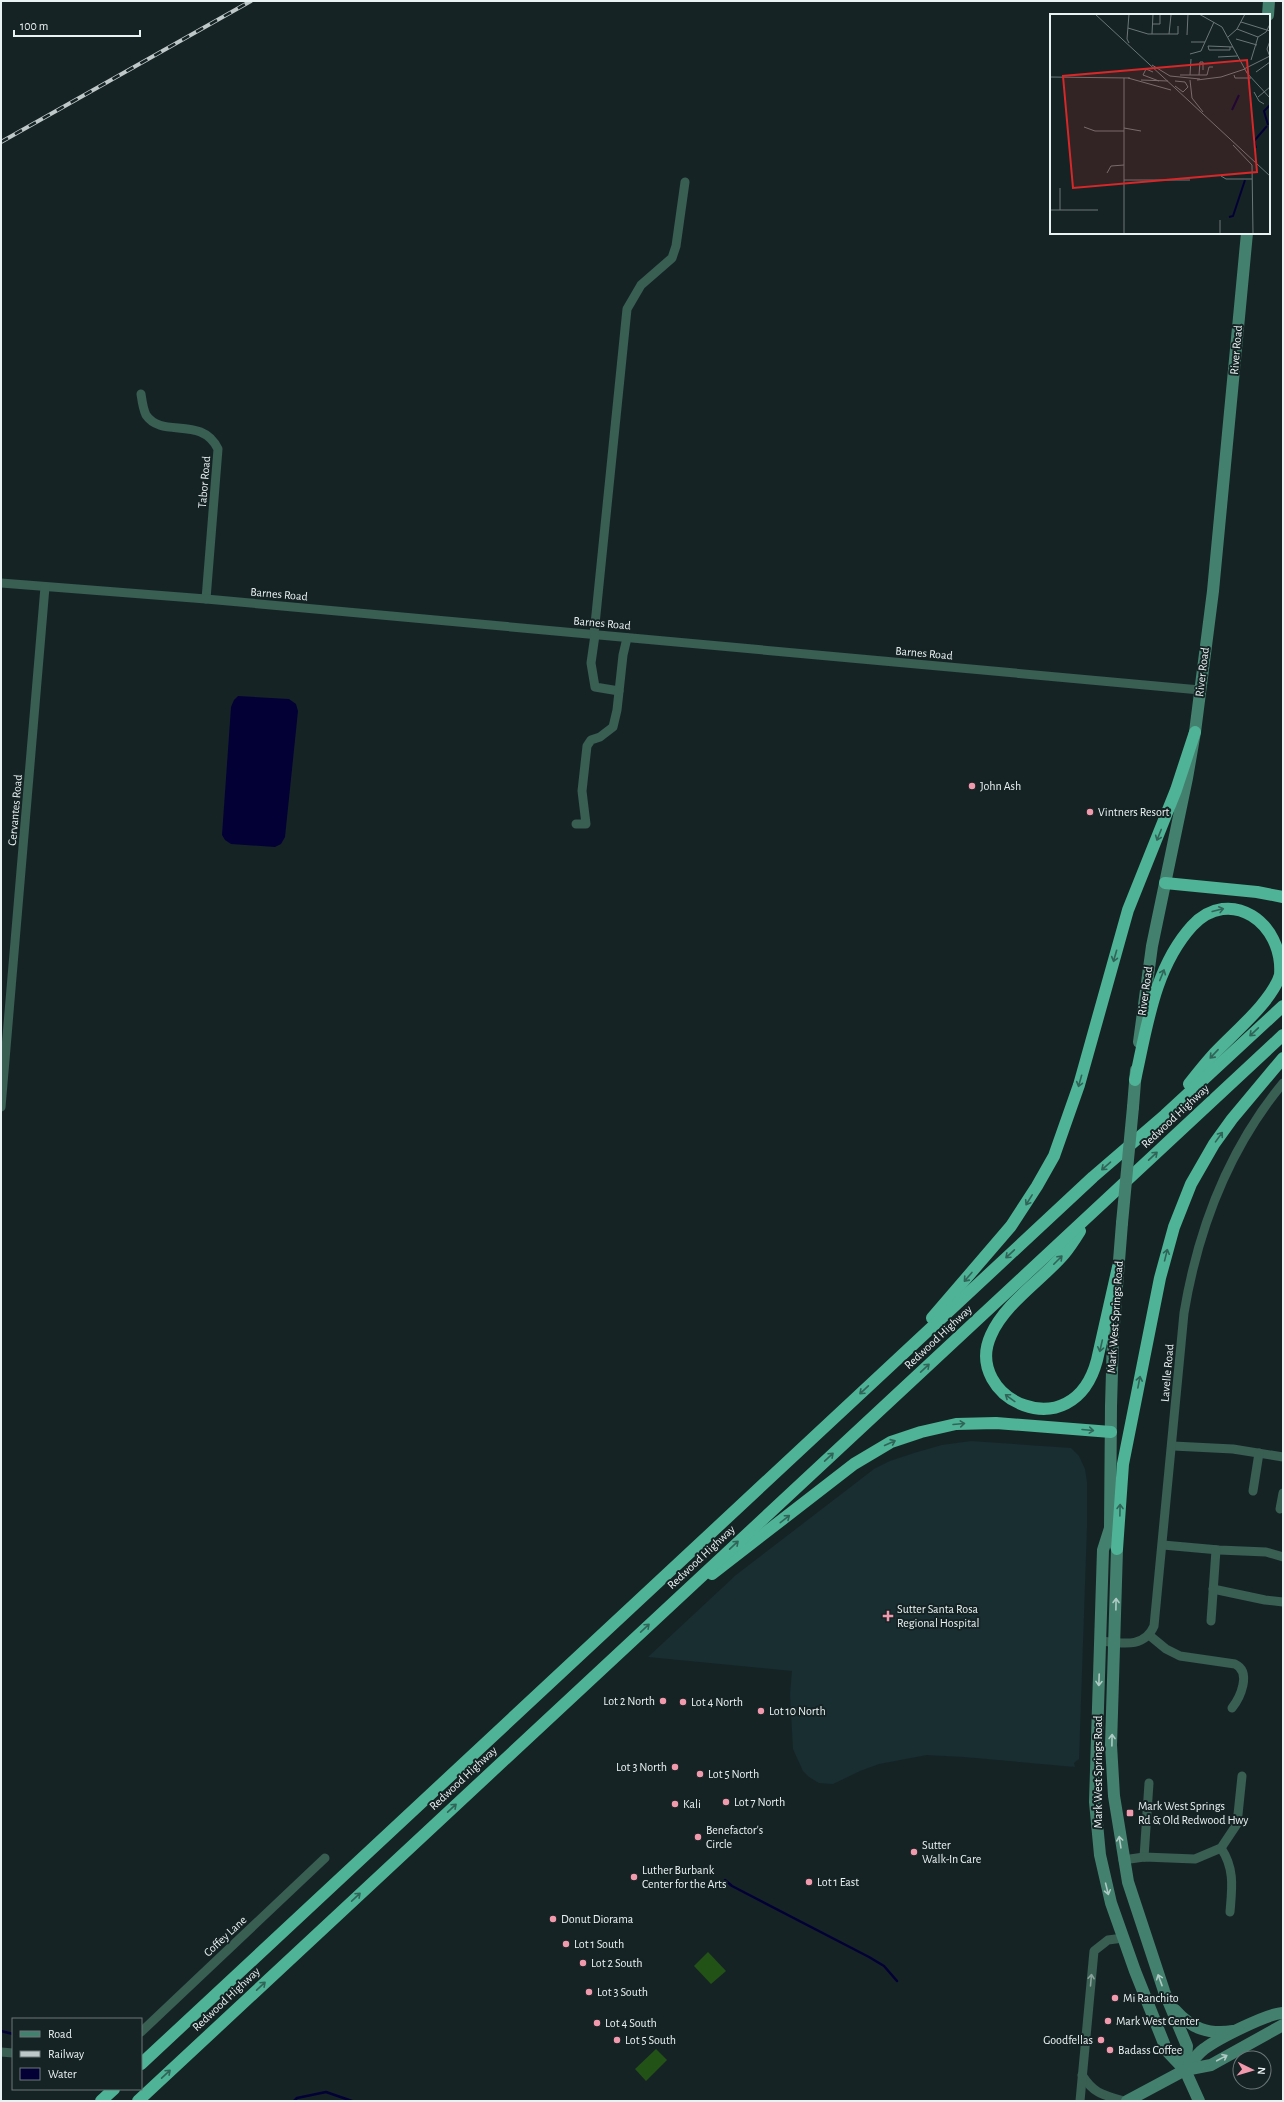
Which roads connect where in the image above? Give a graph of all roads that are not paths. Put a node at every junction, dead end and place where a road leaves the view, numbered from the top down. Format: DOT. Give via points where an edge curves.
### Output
graph roads {
  1 [pos="1269,1"];
  2 [pos="1268,14"];
  3 [pos="685,182"];
  4 [pos="1247,234"];
  5 [pos="141,394"];
  6 [pos="1,583"];
  7 [pos="45,587"];
  8 [pos="206,599"];
  9 [pos="594,634"];
  10 [pos="627,638"];
  11 [pos="1200,690"];
  12 [pos="619,691"];
  13 [pos="1195,732"];
  14 [pos="576,824"];
  15 [pos="1165,883"];
  16 [pos="1283,897"];
  17 [pos="1283,1006"];
  18 [pos="1283,1035"];
  19 [pos="1283,1058"];
  20 [pos="1135,1080"];
  21 [pos="1283,1083"];
  22 [pos="1,1107"];
  23 [pos="1133,1107"];
  24 [pos="1164,1115"];
  25 [pos="1092,1214"];
  26 [pos="1118,1266"];
  27 [pos="884,1372"];
  28 [pos="1111,1432"];
  29 [pos="1173,1446"];
  30 [pos="1259,1453"];
  31 [pos="1283,1457"];
  32 [pos="1253,1491"];
  33 [pos="1283,1493"];
  34 [pos="1280,1509"];
  35 [pos="1110,1528"];
  36 [pos="1163,1545"];
  37 [pos="1117,1549"];
  38 [pos="1216,1550"];
  39 [pos="1283,1557"];
  40 [pos="1213,1589"];
  41 [pos="675,1600"];
  42 [pos="1283,1602"];
  43 [pos="1211,1621"];
  44 [pos="1149,1635"];
  45 [pos="1100,1641"];
  46 [pos="1115,1643"];
  47 [pos="1232,1708"];
  48 [pos="1242,1776"];
  49 [pos="1149,1783"];
  50 [pos="1221,1848"];
  51 [pos="1144,1857"];
  52 [pos="326,1858"];
  53 [pos="1123,1860"];
  54 [pos="1230,1912"];
  55 [pos="1123,1938"];
  56 [pos="1170,2003"];
  57 [pos="1283,2013"];
  58 [pos="1283,2024"];
  59 [pos="1240,2030"];
  60 [pos="142,2031"];
  61 [pos="1,2052"];
  62 [pos="12,2053"];
  63 [pos="142,2063"];
  64 [pos="1185,2070"];
  65 [pos="1082,2075"];
  66 [pos="113,2090"];
  67 [pos="101,2101"];
  68 [pos="138,2101"];
  69 [pos="1080,2101"];
  70 [pos="1124,2101"];
  71 [pos="1127,2101"];
  72 [pos="1199,2101"];
  1 -- 2 [label="main road"];
  3 -- 9 [label="street" via="672,258 641,285 627,309"];
  4 -- 11 [label="main road, River Road" via="1214,584"];
  5 -- 8 [label="street, Tabor Road" via="145,414 150,420 161,425 202,431 211,436 218,448"];
  6 -- 7 [label="street, Barnes Road"];
  7 -- 8 [label="street, Barnes Road"];
  7 -- 22 [label="street, Cervantes Road"];
  8 -- 9 [label="street, Barnes Road"];
  9 -- 10 [label="street, Barnes Road"];
  9 -- 12 [label="street" via="591,663 595,687"];
  10 -- 11 [label="street, Barnes Road"];
  10 -- 12 [label="street"];
  11 -- 13 [label="main road, River Road"];
  12 -- 14 [label="street" via="613,727 591,740 587,746 582,791 586,824"];
  13 -- 15 [label="main road, River Road"];
  13 -- 27 [label="highway, one-way" via="1175,794 1128,910 1079,1085 1054,1156 1011,1226"];
  15 -- 16 [label="highway"];
  15 -- 20 [label="main road, River Road" via="1147,977"];
  17 -- 24 [label="highway, Redwood Highway, one-way"];
  25 -- 18 [label="highway, Redwood Highway, one-way"];
  37 -- 19 [label="highway, one-way" via="1124,1458 1160,1278 1174,1226 1191,1184 1214,1144"];
  20 -- 23 [label="main road, River Road"];
  20 -- 24 [label="highway, one-way" via="1159,983 1175,948 1187,932 1201,918 1219,909 1243,910 1258,917 1272,930 1280,947 1282,964 1275,985"];
  21 -- 29 [label="street, Lavelle Road" via="1253,1124 1228,1169 1211,1207 1198,1246 1184,1313"];
  23 -- 26 [label="main road, Mark West Springs Road, bridge"];
  24 -- 27 [label="highway, Redwood Highway, one-way" via="1093,1177"];
  26 -- 25 [label="highway, one-way" via="1096,1365 1086,1387 1066,1403 1047,1408 1029,1407 1007,1396 995,1382 990,1370 987,1351 990,1336 1006,1312 1065,1254"];
  41 -- 25 [label="highway, Redwood Highway, one-way"];
  26 -- 28 [label="main road, Mark West Springs Road" via="1111,1376"];
  27 -- 63 [label="highway, Redwood Highway, one-way"];
  28 -- 35 [label="main road, Mark West Springs Road"];
  41 -- 28 [label="highway, one-way" via="734,1559 854,1464 891,1442 942,1426 976,1422"];
  29 -- 30 [label="street" via="1224,1448"];
  29 -- 36 [label="street, Lavelle Road"];
  30 -- 31 [label="street"];
  30 -- 32 [label="street"];
  33 -- 34 [label="street"];
  35 -- 37 [label="main road, Mark West Springs Road"];
  35 -- 45 [label="main road, Mark West Springs Road" via="1103,1550"];
  36 -- 38 [label="street"];
  36 -- 44 [label="street, Lavelle Road" via="1156,1620"];
  46 -- 37 [label="main road, Mark West Springs Road, one-way"];
  38 -- 39 [label="street" via="1266,1552"];
  38 -- 40 [label="street"];
  40 -- 42 [label="street"];
  40 -- 43 [label="street"];
  68 -- 41 [label="highway, Redwood Highway, one-way"];
  44 -- 46 [label="street" via="1136,1643"];
  44 -- 47 [label="street" via="1166,1649 1180,1656 1235,1664 1240,1667 1243,1673 1242,1693"];
  45 -- 46 [label="street"];
  45 -- 55 [label="main road, Mark West Springs Road, one-way" via="1095,1802 1106,1887"];
  53 -- 46 [label="main road, Mark West Springs Road, one-way" via="1112,1779"];
  48 -- 50 [label="street" via="1237,1824"];
  49 -- 51 [label="street"];
  50 -- 51 [label="street" via="1195,1859"];
  50 -- 54 [label="street" via="1230,1862 1233,1876"];
  51 -- 53 [label="street"];
  52 -- 60 [label="street, Coffey Lane"];
  56 -- 53 [label="main road, Mark West Springs Road, one-way" via="1134,1903"];
  55 -- 64 [label="main road, Mark West Springs Road" via="1167,2051"];
  65 -- 55 [label="street, one-way" via="1094,1951 1108,1940"];
  56 -- 59 [label="main road" via="1183,2019 1199,2029 1219,2033"];
  56 -- 64 [label="main road, Mark West Springs Road" via="1187,2046"];
  57 -- 59 [label="main road" via="1276,2013"];
  64 -- 58 [label="main road, one-way" via="1210,2064"];
  59 -- 64 [label="main road" via="1203,2049"];
  61 -- 62 [label="street"];
  64 -- 71 [label="main road"];
  64 -- 72 [label="main road, Mark West Springs Road"];
  65 -- 69 [label="street"];
  65 -- 70 [label="street" via="1090,2087 1100,2094"];
  66 -- 67 [label="highway"];
}
